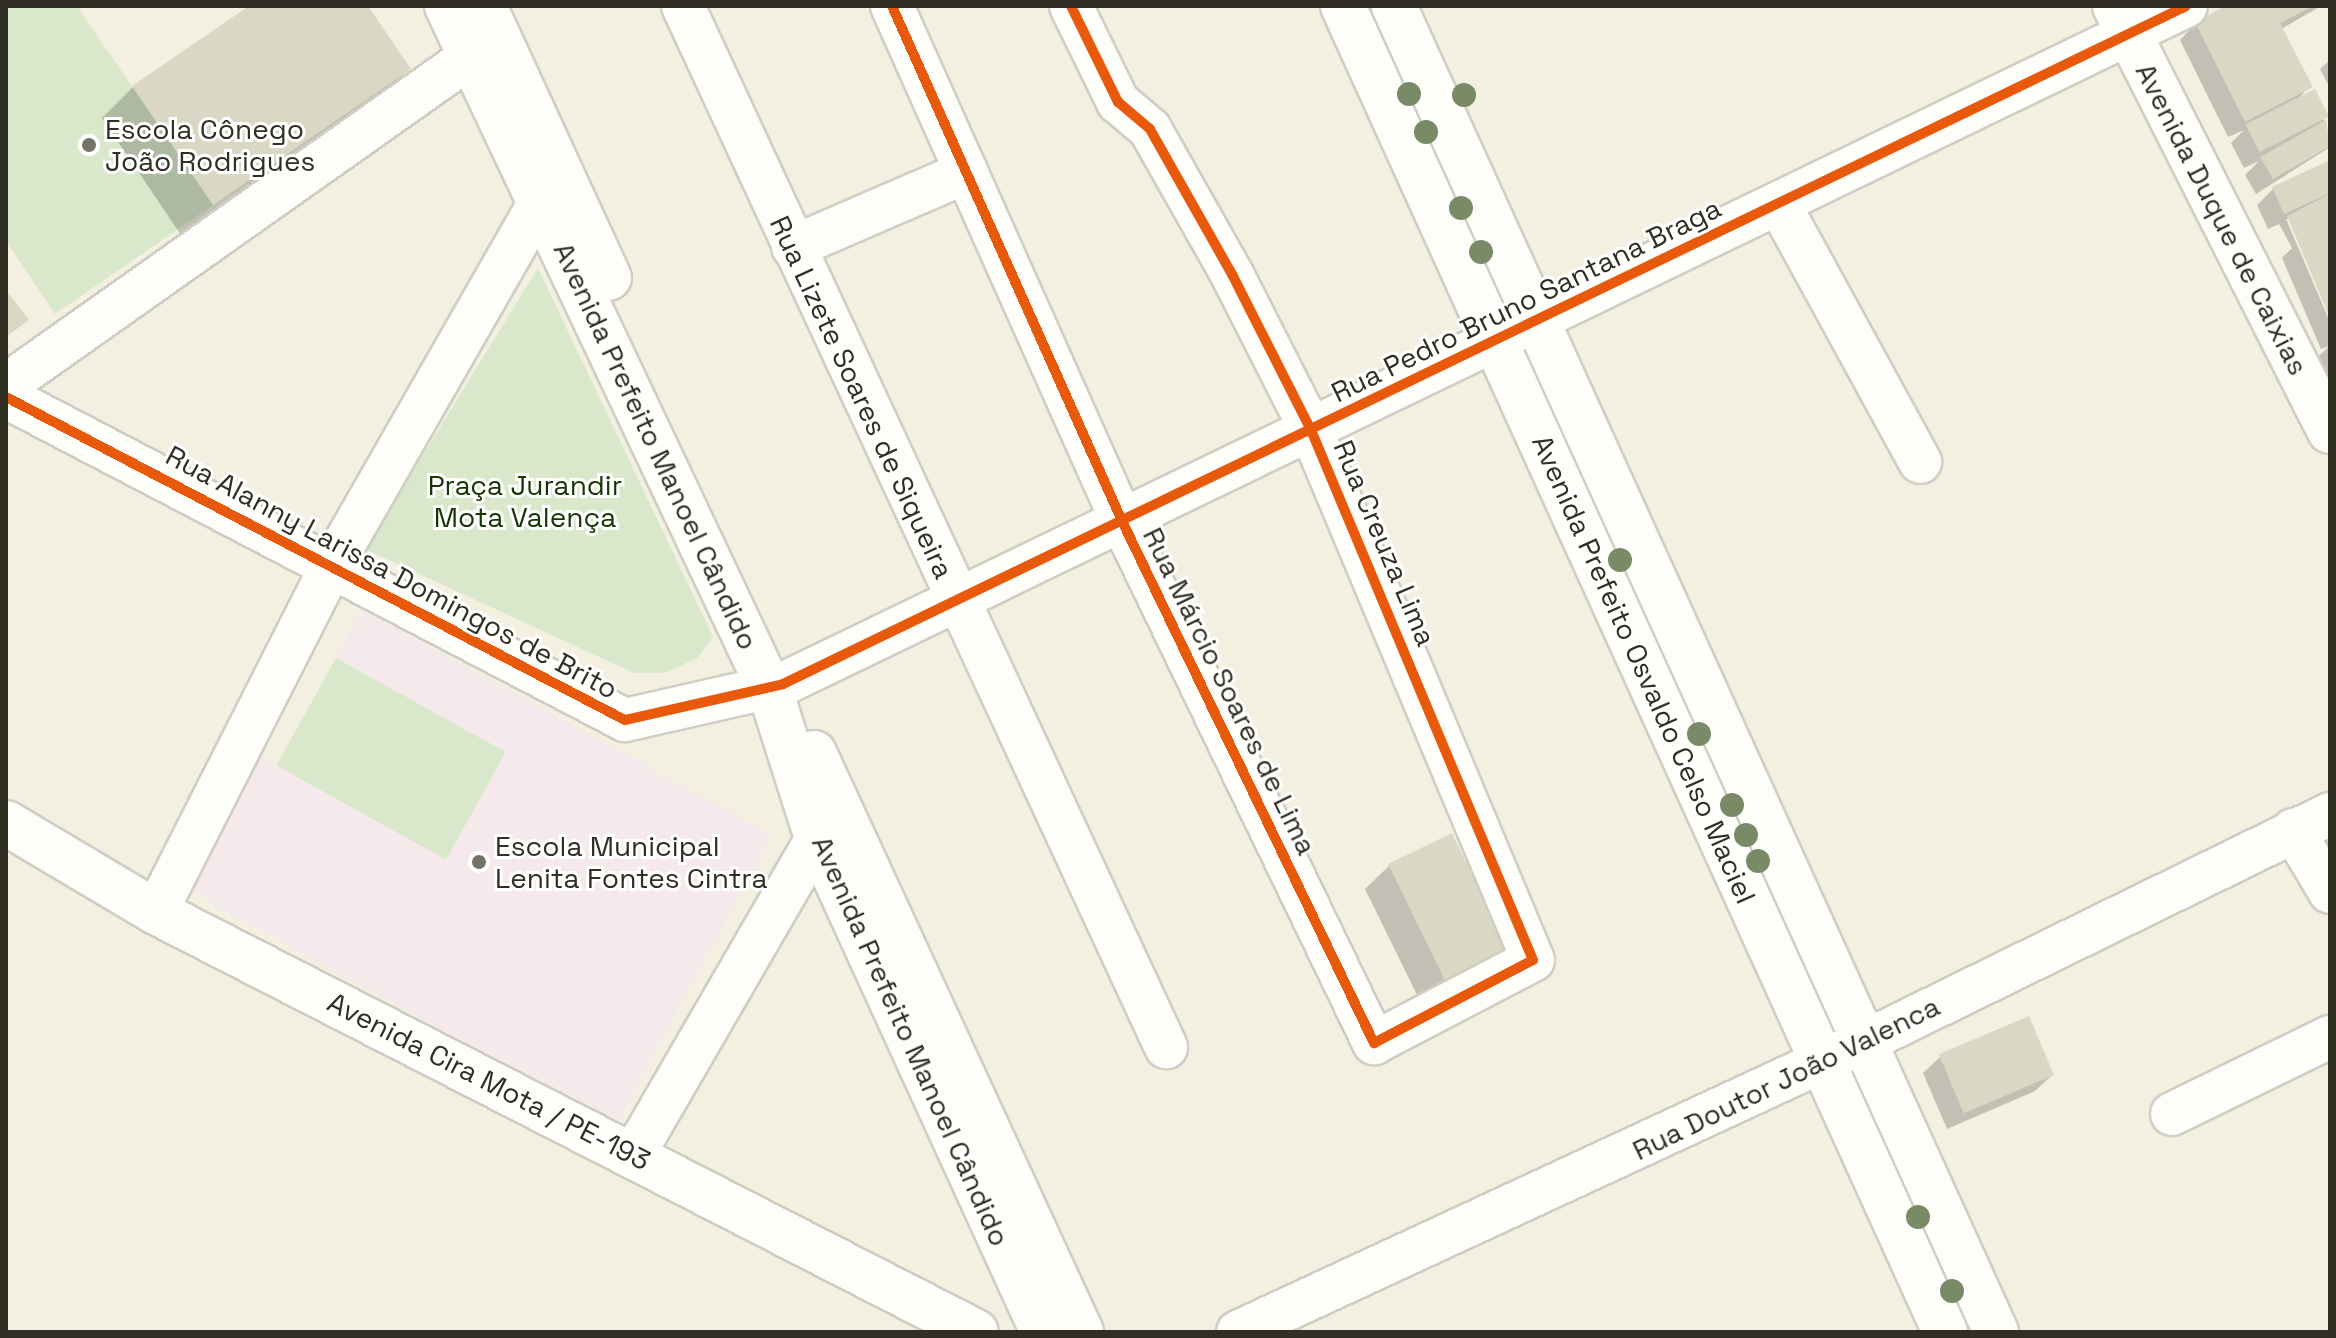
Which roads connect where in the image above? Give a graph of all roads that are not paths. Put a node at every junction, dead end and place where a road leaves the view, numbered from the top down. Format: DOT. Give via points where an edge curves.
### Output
graph roads {
  1 [pos="447,6"];
  2 [pos="683,6"];
  3 [pos="892,6"];
  4 [pos="1071,6"];
  5 [pos="1343,6"];
  6 [pos="1394,6"];
  7 [pos="2186,6"];
  8 [pos="2122,21"];
  9 [pos="486,34"];
  10 [pos="966,172"];
  11 [pos="555,193"];
  12 [pos="1779,204"];
  13 [pos="793,247"];
  14 [pos="1537,320"];
  15 [pos="1495,340"];
  16 [pos="6,385"];
  17 [pos="6,397"];
  18 [pos="1311,430"];
  19 [pos="2330,431"];
  20 [pos="1920,462"];
  21 [pos="1122,521"];
  22 [pos="331,567"];
  23 [pos="956,601"];
  24 [pos="776,687"];
  25 [pos="2311,822"];
  26 [pos="6,823"];
  27 [pos="817,838"];
  28 [pos="2330,892"];
  29 [pos="156,912"];
  30 [pos="2330,1037"];
  31 [pos="1866,1041"];
  32 [pos="1374,1043"];
  33 [pos="1166,1047"];
  34 [pos="1822,1061"];
  35 [pos="2172,1114"];
  36 [pos="634,1154"];
  37 [pos="976,1332"];
  38 [pos="1043,1332"];
  39 [pos="1081,1332"];
  40 [pos="1238,1332"];
  41 [pos="1945,1332"];
  42 [pos="1996,1332"];
  1 -- 9 [label="street, Avenida Prefeito Manoel Cândido"];
  2 -- 13 [label="street, Rua Lizete Soares de Siqueira"];
  3 -- 10 [label="street, Rua Márcio Soares de Lima"];
  4 -- 18 [label="street, Rua Creuza Lima" via="1118,102 1150,129 1218,249"];
  5 -- 15 [label="street, Avenida Prefeito Osvaldo Celso Maciel"];
  6 -- 14 [label="street, Avenida Prefeito Osvaldo Celso Maciel"];
  7 -- 8 [label="street, Rua Pedro Bruno Santana Braga"];
  8 -- 12 [label="street, Rua Pedro Bruno Santana Braga"];
  8 -- 19 [label="street, Avenida Duque de Caixias"];
  9 -- 11 [label="street, Avenida Prefeito Manoel Cândido"];
  9 -- 16 [label="street"];
  10 -- 13 [label="street"];
  10 -- 21 [label="street, Rua Márcio Soares de Lima"];
  11 -- 22 [label="street"];
  11 -- 24 [label="street, Avenida Prefeito Manoel Cândido"];
  12 -- 14 [label="street, Rua Pedro Bruno Santana Braga"];
  12 -- 20 [label="street"];
  13 -- 23 [label="street, Rua Lizete Soares de Siqueira"];
  14 -- 15 [label="street, Rua Pedro Bruno Santana Braga"];
  14 -- 31 [label="street, Avenida Prefeito Osvaldo Celso Maciel"];
  15 -- 18 [label="street, Rua Pedro Bruno Santana Braga"];
  15 -- 34 [label="street, Avenida Prefeito Osvaldo Celso Maciel"];
  17 -- 22 [label="street, Rua Alanny Larissa Domingos de Brito"];
  18 -- 21 [label="street, Rua Pedro Bruno Santana Braga"];
  18 -- 32 [label="street, Rua Creuza Lima" via="1533,960"];
  21 -- 23 [label="street, Rua Pedro Bruno Santana Braga"];
  21 -- 32 [label="street, Rua Márcio Soares de Lima"];
  22 -- 24 [label="street, Rua Alanny Larissa Domingos de Brito" via="625,720"];
  22 -- 29 [label="street"];
  23 -- 24 [label="street, Rua Pedro Bruno Santana Braga"];
  23 -- 33 [label="street, Rua Lizete Soares de Siqueira"];
  24 -- 27 [label="street, Avenida Prefeito Manoel Cândido"];
  24 -- 39 [label="street, Avenida Prefeito Manoel Cândido"];
  25 -- 28 [label="street"];
  25 -- 31 [label="street, Rua Doutor João Valenca"];
  26 -- 29 [label="street, Avenida Cira Mota / PE-193"];
  27 -- 36 [label="street"];
  27 -- 38 [label="street, Avenida Prefeito Manoel Cândido"];
  29 -- 36 [label="street, Avenida Cira Mota / PE-193"];
  30 -- 35 [label="street"];
  31 -- 34 [label="street, Rua Doutor João Valenca"];
  31 -- 42 [label="street, Avenida Prefeito Osvaldo Celso Maciel"];
  34 -- 40 [label="street, Rua Doutor João Valenca"];
  34 -- 41 [label="street, Avenida Prefeito Osvaldo Celso Maciel"];
  36 -- 37 [label="street, Avenida Cira Mota / PE-193"];
}
